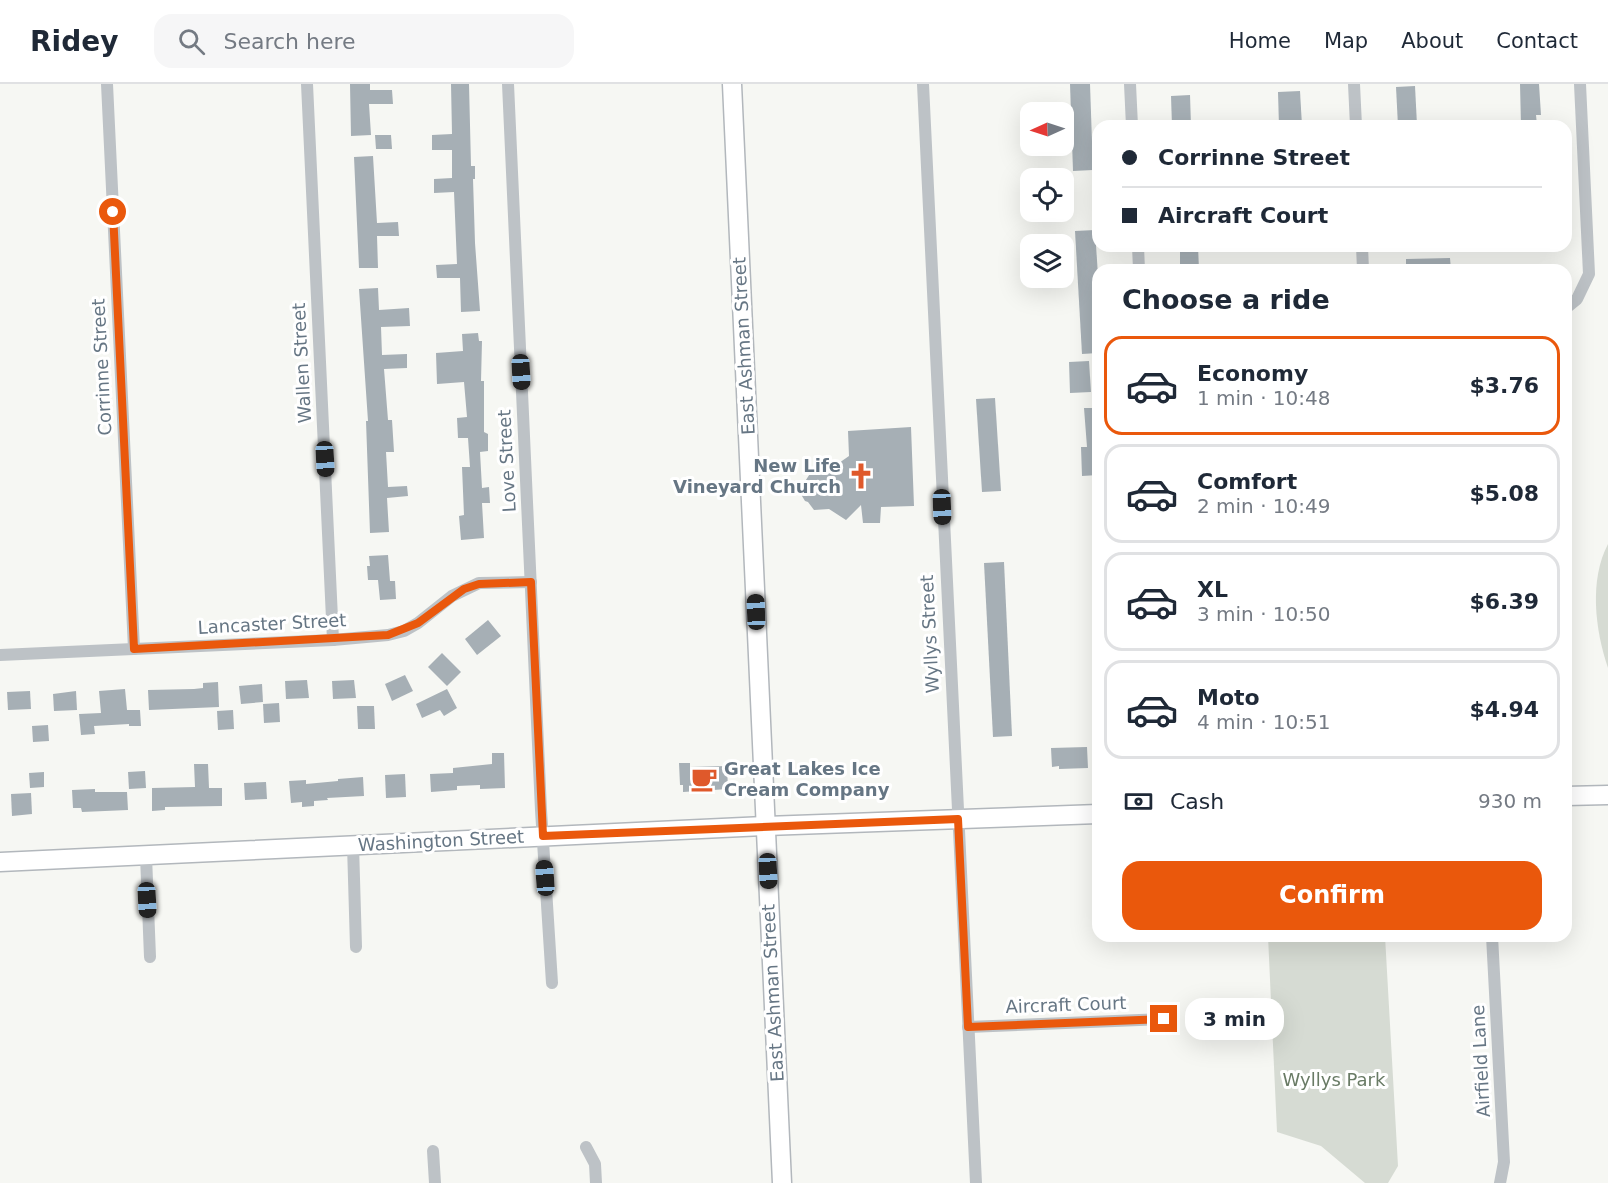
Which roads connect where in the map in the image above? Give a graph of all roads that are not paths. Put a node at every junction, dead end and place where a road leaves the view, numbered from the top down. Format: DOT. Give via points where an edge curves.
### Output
graph roads {
  1 [pos="107,84"];
  2 [pos="307,84"];
  3 [pos="508,84"];
  4 [pos="732,84"];
  5 [pos="923,84"];
  6 [pos="1130,84"];
  7 [pos="1354,84"];
  8 [pos="1580,84"];
  9 [pos="1132,120"];
  10 [pos="1356,120"];
  11 [pos="1572,304"];
  12 [pos="531,582"];
  13 [pos="333,640"];
  14 [pos="134,649"];
  15 [pos="0,655"];
  16 [pos="1608,795"];
  17 [pos="1572,796"];
  18 [pos="1092,814"];
  19 [pos="958,819"];
  20 [pos="766,826"];
  21 [pos="543,836"];
  22 [pos="352,845"];
  23 [pos="146,856"];
  24 [pos="0,862"];
  25 [pos="1492,942"];
  26 [pos="356,947"];
  27 [pos="150,957"];
  28 [pos="552,983"];
  29 [pos="1164,1019"];
  30 [pos="968,1027"];
  31 [pos="586,1147"];
  32 [pos="433,1151"];
  33 [pos="435,1183"];
  34 [pos="596,1183"];
  35 [pos="782,1183"];
  36 [pos="976,1183"];
  37 [pos="1500,1183"];
  1 -- 14 [label="street, Corrinne Street"];
  2 -- 13 [label="street, Wallen Street"];
  3 -- 12 [label="street, Love Street"];
  4 -- 20 [label="street, East Ashman Street"];
  5 -- 19 [label="street, Wyllys Street"];
  6 -- 9 [label="street"];
  7 -- 10 [label="street"];
  8 -- 11 [label="street" via="1589,274"];
  12 -- 13 [label="street, Lancaster Street" via="479,584 452,596 404,630"];
  12 -- 21 [label="street, Love Street"];
  13 -- 14 [label="street, Lancaster Street"];
  14 -- 15 [label="street, Lancaster Street"];
  16 -- 17 [label="street"];
  18 -- 19 [label="street, Washington Street"];
  19 -- 20 [label="street, Washington Street"];
  19 -- 30 [label="street, Wyllys Street"];
  20 -- 21 [label="street, Washington Street"];
  20 -- 35 [label="street, East Ashman Street"];
  21 -- 22 [label="street, Washington Street"];
  21 -- 28 [label="street, Love Street"];
  22 -- 23 [label="street, Washington Street"];
  22 -- 26 [label="street"];
  23 -- 24 [label="street, Washington Street"];
  23 -- 27 [label="street"];
  25 -- 37 [label="street, Airfield Lane" via="1504,1162"];
  29 -- 30 [label="street, Aircraft Court"];
  30 -- 36 [label="street, Wyllys Street"];
  31 -- 34 [label="street" via="595,1164"];
  32 -- 33 [label="street"];
}
